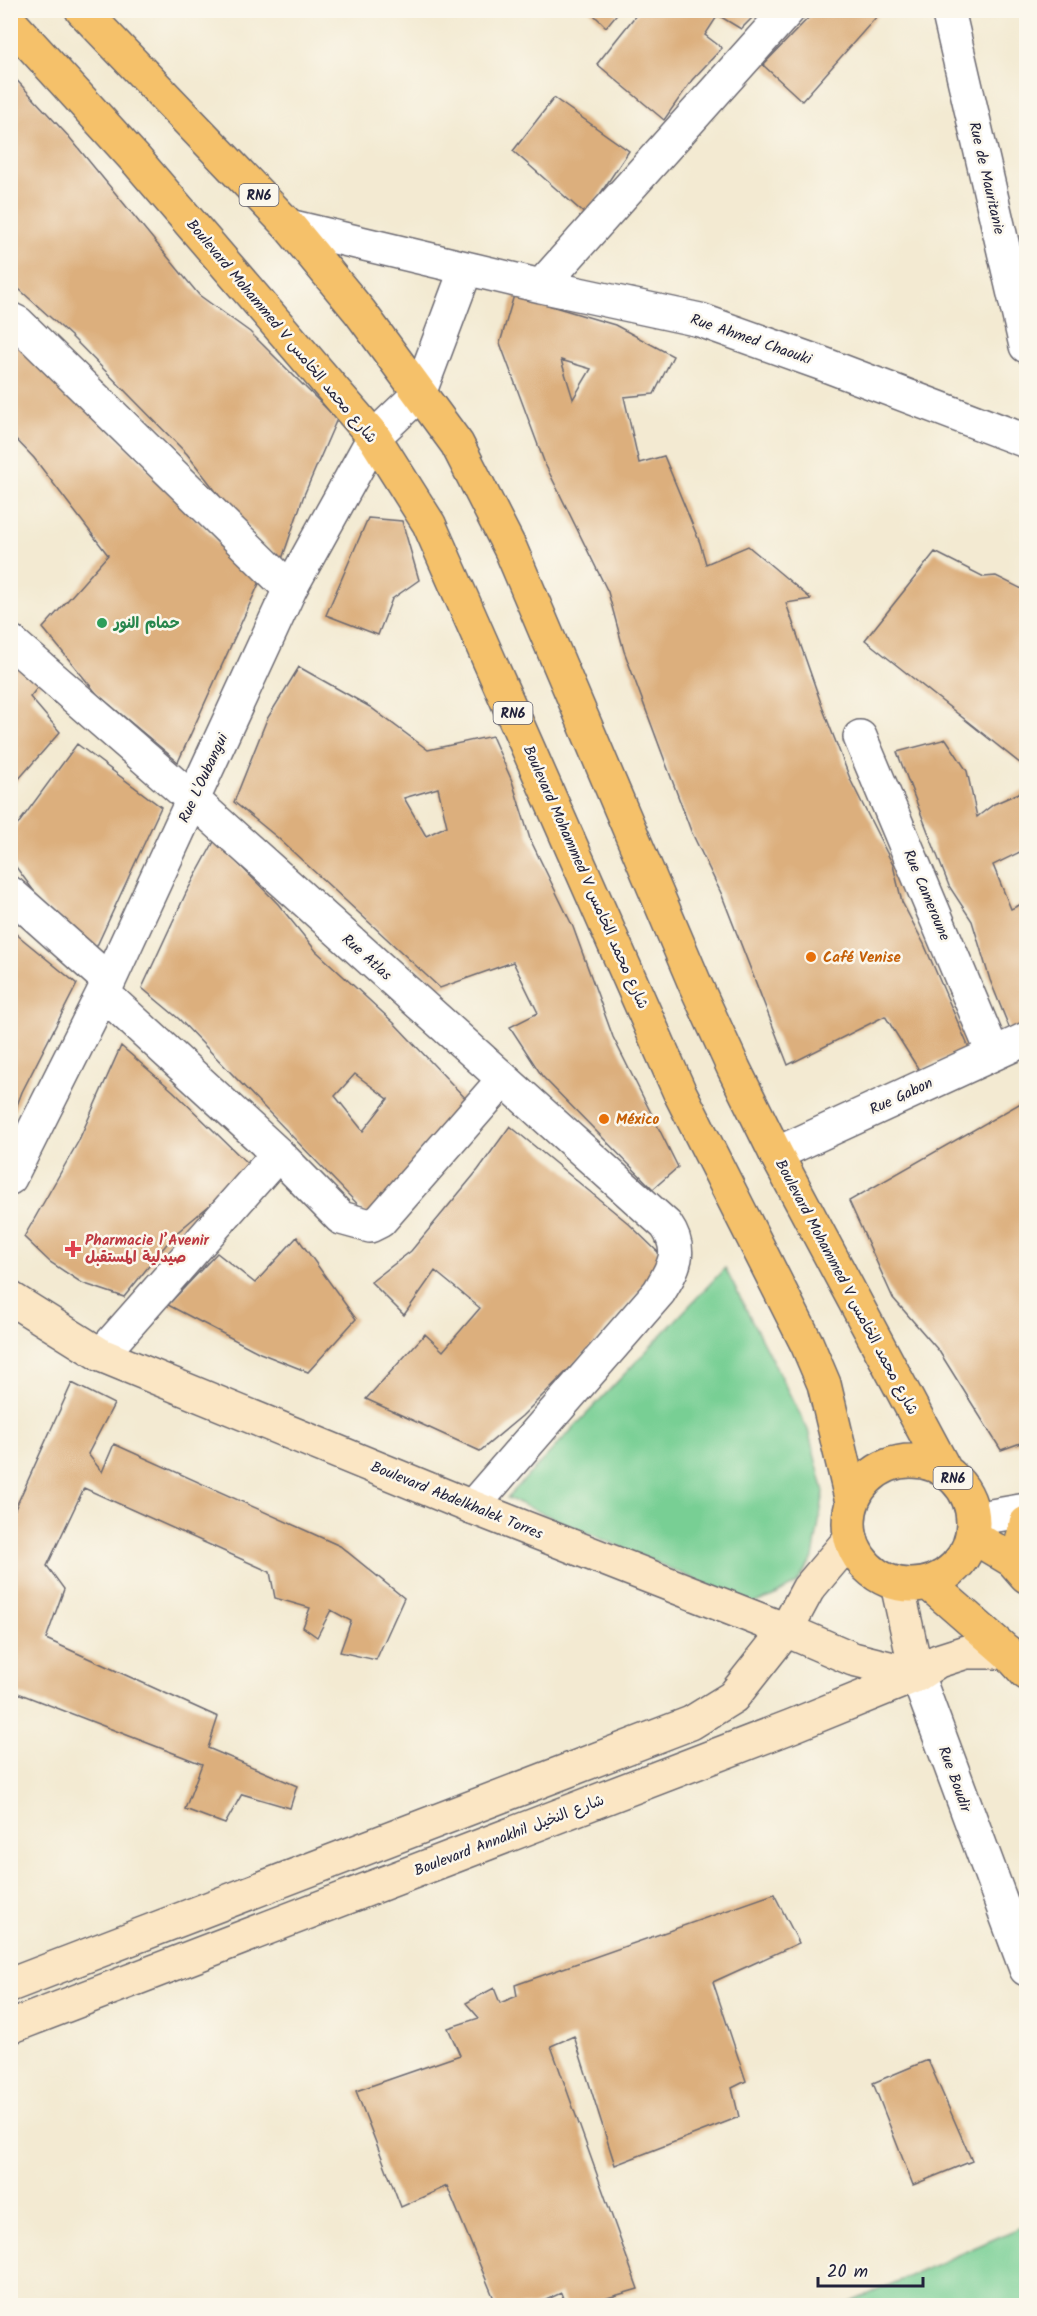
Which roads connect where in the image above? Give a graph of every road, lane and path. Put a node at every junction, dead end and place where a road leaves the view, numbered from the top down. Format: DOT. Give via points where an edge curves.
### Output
graph roads {
  1 [pos="82,10"];
  2 [pos="788,10"];
  3 [pos="948,10"];
  4 [pos="10,22"];
  5 [pos="289,226"];
  6 [pos="466,268"];
  7 [pos="541,286"];
  8 [pos="10,320"];
  9 [pos="1026,346"];
  10 [pos="419,394"];
  11 [pos="374,437"];
  12 [pos="1026,441"];
  13 [pos="290,589"];
  14 [pos="10,641"];
  15 [pos="860,737"];
  16 [pos="193,800"];
  17 [pos="10,893"];
  18 [pos="106,987"];
  19 [pos="1026,1039"];
  20 [pos="993,1053"];
  21 [pos="503,1080"];
  22 [pos="278,1154"];
  23 [pos="776,1154"];
  24 [pos="10,1178"];
  25 [pos="10,1298"];
  26 [pos="101,1355"];
  27 [pos="945,1470"];
  28 [pos="852,1502"];
  29 [pos="472,1507"];
  30 [pos="1026,1510"];
  31 [pos="1026,1523"];
  32 [pos="973,1527"];
  33 [pos="850,1538"];
  34 [pos="1026,1566"];
  35 [pos="1026,1576"];
  36 [pos="913,1584"];
  37 [pos="786,1630"];
  38 [pos="1017,1663"];
  39 [pos="917,1675"];
  40 [pos="1026,1970"];
  41 [pos="10,1985"];
  42 [pos="10,2027"];
  1 -- 5 [label="main road, Boulevard Mohammed V شارع محمد الخامس / RN6"];
  2 -- 7 [label="street"];
  3 -- 9 [label="street, Rue de Mauritanie"];
  4 -- 11 [label="main road, Boulevard Mohammed V شارع محمد الخامس / RN6" via="137,161"];
  5 -- 6 [label="street, Rue Ahmed Chaouki"];
  5 -- 10 [label="main road, Boulevard Mohammed V شارع محمد الخامس / RN6" via="360,312"];
  6 -- 7 [label="street, Rue Ahmed Chaouki"];
  6 -- 10 [label="street"];
  7 -- 12 [label="street, Rue Ahmed Chaouki" via="700,320"];
  8 -- 13 [label="street" via="18,323"];
  10 -- 11 [label="street, Rue L'Oubangui"];
  10 -- 23 [label="main road, Boulevard Mohammed V شارع محمد الخامس / RN6" via="457,444 507,541 695,984"];
  11 -- 13 [label="street, Rue L'Oubangui"];
  11 -- 28 [label="main road, Boulevard Mohammed V شارع محمد الخامس / RN6" via="429,524 681,1093 807,1344 830,1404"];
  13 -- 16 [label="street, Rue L'Oubangui"];
  14 -- 16 [label="street, Rue Atlas"];
  15 -- 20 [label="street, Rue Cameroune"];
  16 -- 18 [label="street, Rue L'Oubangui"];
  16 -- 21 [label="street, Rue Atlas"];
  17 -- 18 [label="street"];
  18 -- 22 [label="street"];
  18 -- 24 [label="street, Rue L'Oubangui"];
  19 -- 20 [label="street, Rue Gabon"];
  20 -- 23 [label="street, Rue Gabon"];
  21 -- 22 [label="street" via="397,1203 370,1226 341,1218"];
  21 -- 29 [label="street, Rue Atlas" via="666,1225 676,1239 676,1257 659,1292"];
  22 -- 26 [label="street"];
  23 -- 27 [label="main road, Boulevard Mohammed V شارع محمد الخامس / RN6"];
  25 -- 26 [label="main road, Boulevard Abdelkhalek Torres"];
  26 -- 29 [label="main road, Boulevard Abdelkhalek Torres"];
  27 -- 28 [label="main road, RN6" via="928,1462 891,1463 874,1472"];
  27 -- 32 [label="main road, RN6" via="959,1482 969,1499"];
  28 -- 33 [label="main road, RN6"];
  29 -- 37 [label="main road, Boulevard Abdelkhalek Torres"];
  30 -- 32 [label="street"];
  31 -- 34 [label="main road" via="1022,1542"];
  32 -- 35 [label="main road"];
  32 -- 36 [label="main road" via="969,1548 953,1569"];
  33 -- 36 [label="main road" via="869,1569 882,1578"];
  33 -- 37 [label="main road" via="808,1589"];
  36 -- 38 [label="main road"];
  36 -- 39 [label="main road, Rue Boudir"];
  37 -- 39 [label="main road, Boulevard Abdelkhalek Torres" via="853,1659"];
  37 -- 41 [label="main road" via="733,1698 691,1723"];
  38 -- 39 [label="main road, Boulevard Annakhil شارع النخيل" via="966,1652 938,1661"];
  39 -- 40 [label="street, Rue Boudir"];
  39 -- 42 [label="main road, Boulevard Annakhil شارع النخيل"];
}
